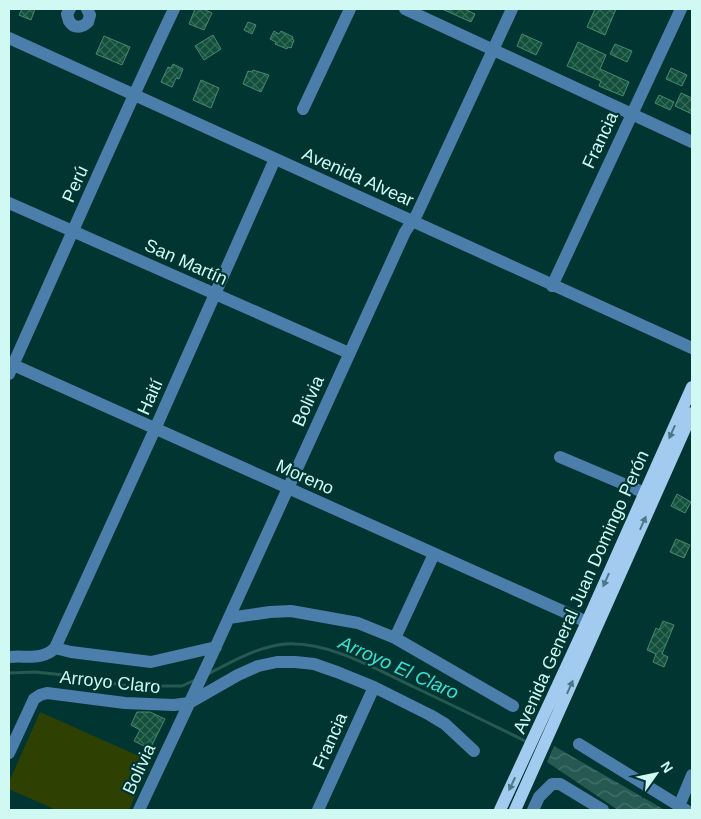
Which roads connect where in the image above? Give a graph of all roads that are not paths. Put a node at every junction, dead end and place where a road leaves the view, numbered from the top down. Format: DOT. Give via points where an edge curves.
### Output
graph roads {
  1 [pos="70,9"];
  2 [pos="87,9"];
  3 [pos="174,9"];
  4 [pos="350,9"];
  5 [pos="405,9"];
  6 [pos="512,9"];
  7 [pos="681,9"];
  8 [pos="9,38"];
  9 [pos="494,50"];
  10 [pos="134,94"];
  11 [pos="303,109"];
  12 [pos="631,114"];
  13 [pos="692,142"];
  14 [pos="275,159"];
  15 [pos="9,202"];
  16 [pos="412,221"];
  17 [pos="74,232"];
  18 [pos="552,286"];
  19 [pos="215,294"];
  20 [pos="692,348"];
  21 [pos="349,353"];
  22 [pos="10,367"];
  23 [pos="692,387"];
  24 [pos="692,413"];
  25 [pos="155,430"];
  26 [pos="560,457"];
  27 [pos="288,489"];
  28 [pos="645,493"];
  29 [pos="434,554"];
  30 [pos="229,618"];
  31 [pos="587,622"];
  32 [pos="395,638"];
  33 [pos="55,648"];
  34 [pos="214,652"];
  35 [pos="9,657"];
  36 [pos="374,687"];
  37 [pos="192,698"];
  38 [pos="513,706"];
  39 [pos="545,729"];
  40 [pos="579,744"];
  41 [pos="474,751"];
  42 [pos="9,753"];
  43 [pos="530,761"];
  44 [pos="692,775"];
  45 [pos="683,808"];
  46 [pos="139,810"];
  47 [pos="318,810"];
  48 [pos="500,810"];
  49 [pos="515,810"];
  50 [pos="533,810"];
  51 [pos="603,810"];
  1 -- 2 [label="street" via="67,14 69,22 78,27 88,22 90,14"];
  3 -- 10 [label="street, Perú"];
  4 -- 11 [label="street"];
  5 -- 9 [label="street"];
  6 -- 9 [label="street, Bolivia"];
  7 -- 12 [label="street, Francia"];
  8 -- 10 [label="street, Avenida Alvear"];
  9 -- 12 [label="street"];
  9 -- 16 [label="street, Bolivia"];
  10 -- 14 [label="street, Avenida Alvear"];
  10 -- 17 [label="street, Perú"];
  12 -- 13 [label="street"];
  12 -- 18 [label="street, Francia"];
  14 -- 16 [label="street, Avenida Alvear"];
  14 -- 19 [label="street, Haití"];
  15 -- 17 [label="street, San Martín"];
  16 -- 18 [label="street, Avenida Alvear"];
  16 -- 21 [label="street, Bolivia"];
  17 -- 19 [label="street, San Martín"];
  17 -- 22 [label="street, Perú"];
  18 -- 20 [label="street, Avenida Alvear"];
  19 -- 21 [label="street, San Martín"];
  19 -- 25 [label="street, Haití"];
  21 -- 27 [label="street, Bolivia"];
  22 -- 25 [label="street, Moreno"];
  23 -- 28 [label="main road, Avenida General Juan Domingo Perón, one-way"];
  39 -- 24 [label="main road, Avenida General Juan Domingo Perón, one-way"];
  25 -- 27 [label="street, Moreno"];
  25 -- 33 [label="street, Haití"];
  26 -- 28 [label="street"];
  27 -- 29 [label="street, Moreno"];
  27 -- 30 [label="street, Bolivia"];
  28 -- 31 [label="main road, Avenida General Juan Domingo Perón, one-way"];
  29 -- 31 [label="street, Moreno"];
  29 -- 32 [label="street"];
  30 -- 32 [label="street" via="291,611 358,623"];
  30 -- 34 [label="street, Bolivia"];
  31 -- 39 [label="main road, Avenida General Juan Domingo Perón"];
  32 -- 38 [label="street"];
  33 -- 34 [label="street, Arroyo Claro" via="151,662"];
  33 -- 35 [label="street, Arroyo Claro" via="42,656"];
  34 -- 37 [label="street, Bolivia"];
  36 -- 37 [label="street, Arroyo Claro" via="314,664 277,662 252,669"];
  36 -- 41 [label="street, Arroyo Claro" via="445,724"];
  36 -- 47 [label="street, Francia"];
  37 -- 42 [label="street, Arroyo Claro" via="174,705 125,703 47,693 40,695 34,699"];
  37 -- 46 [label="street, Bolivia"];
  39 -- 43 [label="main road, Avenida General Juan Domingo Perón"];
  40 -- 45 [label="street"];
  43 -- 48 [label="main road, Avenida General Juan Domingo Perón, one-way"];
  43 -- 49 [label="main road, Avenida General Juan Domingo Perón"];
  44 -- 45 [label="street"];
  50 -- 51 [label="street" via="539,796 552,784 560,784"];
}
